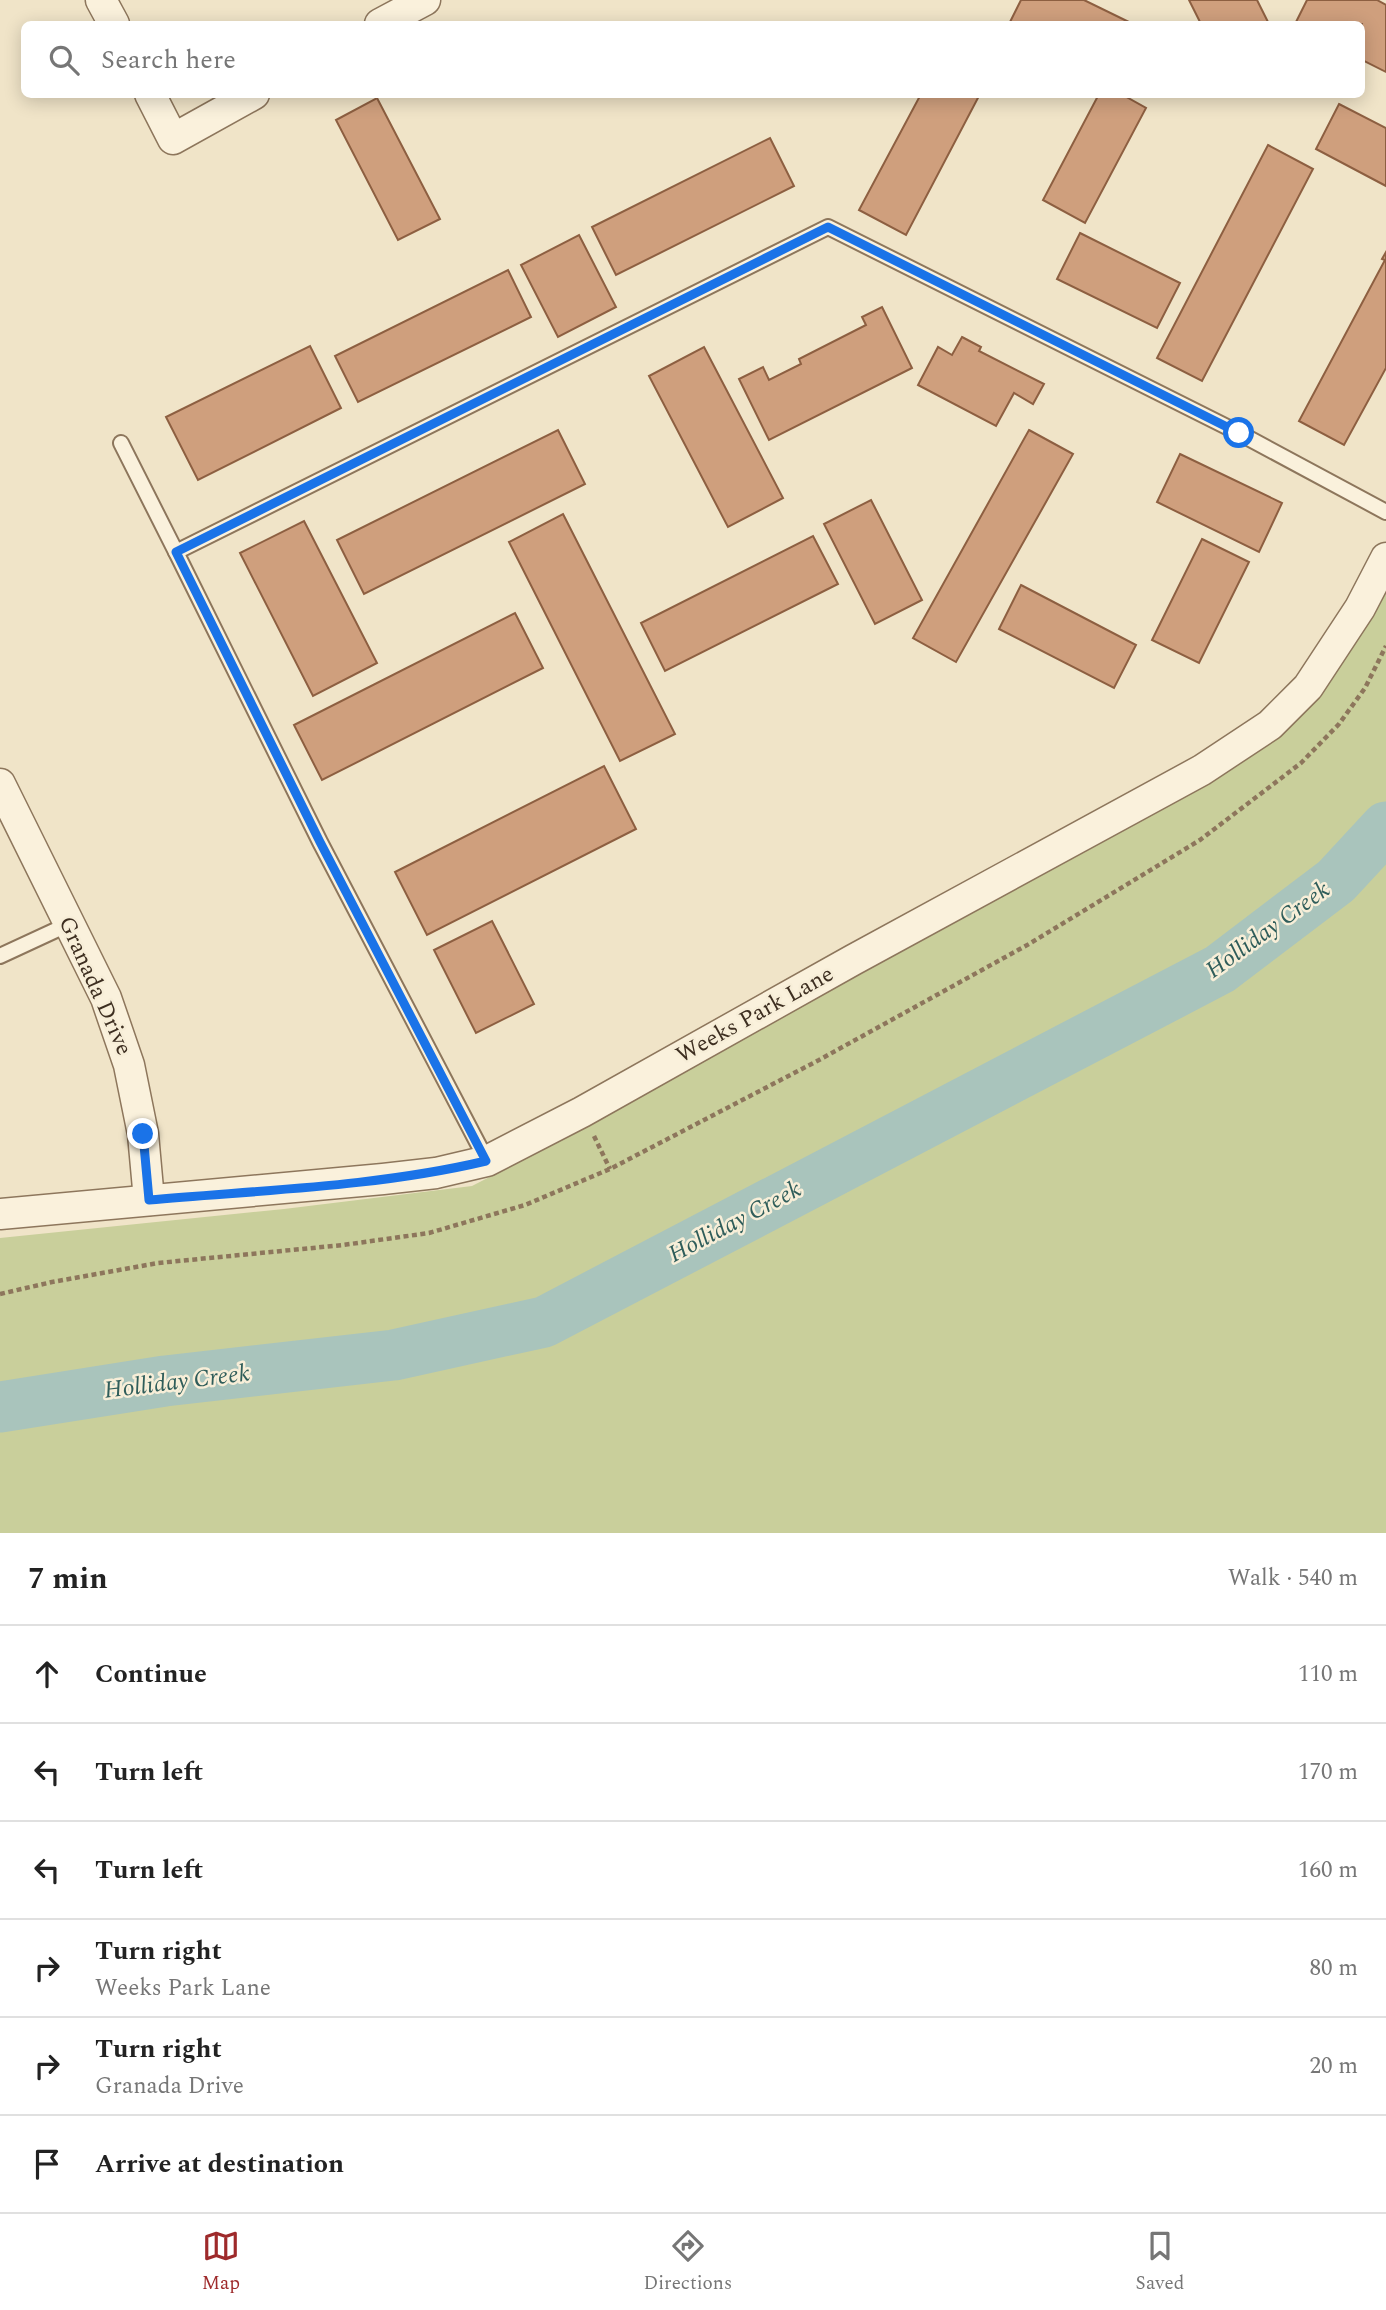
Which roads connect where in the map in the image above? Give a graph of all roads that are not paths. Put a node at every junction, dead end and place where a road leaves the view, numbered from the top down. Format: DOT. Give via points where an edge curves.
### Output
graph roads {
  1 [pos="101,0"];
  2 [pos="425,0"];
  3 [pos="112,21"];
  4 [pos="386,21"];
  5 [pos="152,98"];
  6 [pos="247,98"];
  7 [pos="121,443"];
  8 [pos="1386,512"];
  9 [pos="176,552"];
  10 [pos="1386,558"];
  11 [pos="0,785"];
  12 [pos="69,924"];
  13 [pos="0,956"];
  14 [pos="486,1161"];
  15 [pos="149,1200"];
  16 [pos="0,1214"];
  1 -- 3 [label="street"];
  2 -- 4 [label="street"];
  5 -- 6 [label="street" via="173,139"];
  7 -- 9 [label="lane"];
  8 -- 9 [label="lane" via="828,227"];
  9 -- 14 [label="lane"];
  10 -- 14 [label="street, Weeks Park Lane" via="1308,687 1270,725 1202,771"];
  11 -- 12 [label="street, Granada Drive"];
  12 -- 13 [label="lane"];
  12 -- 15 [label="street, Granada Drive" via="106,998 130,1065"];
  14 -- 15 [label="street, Weeks Park Lane" via="383,1180"];
  15 -- 16 [label="street, Weeks Park Lane"];
}
